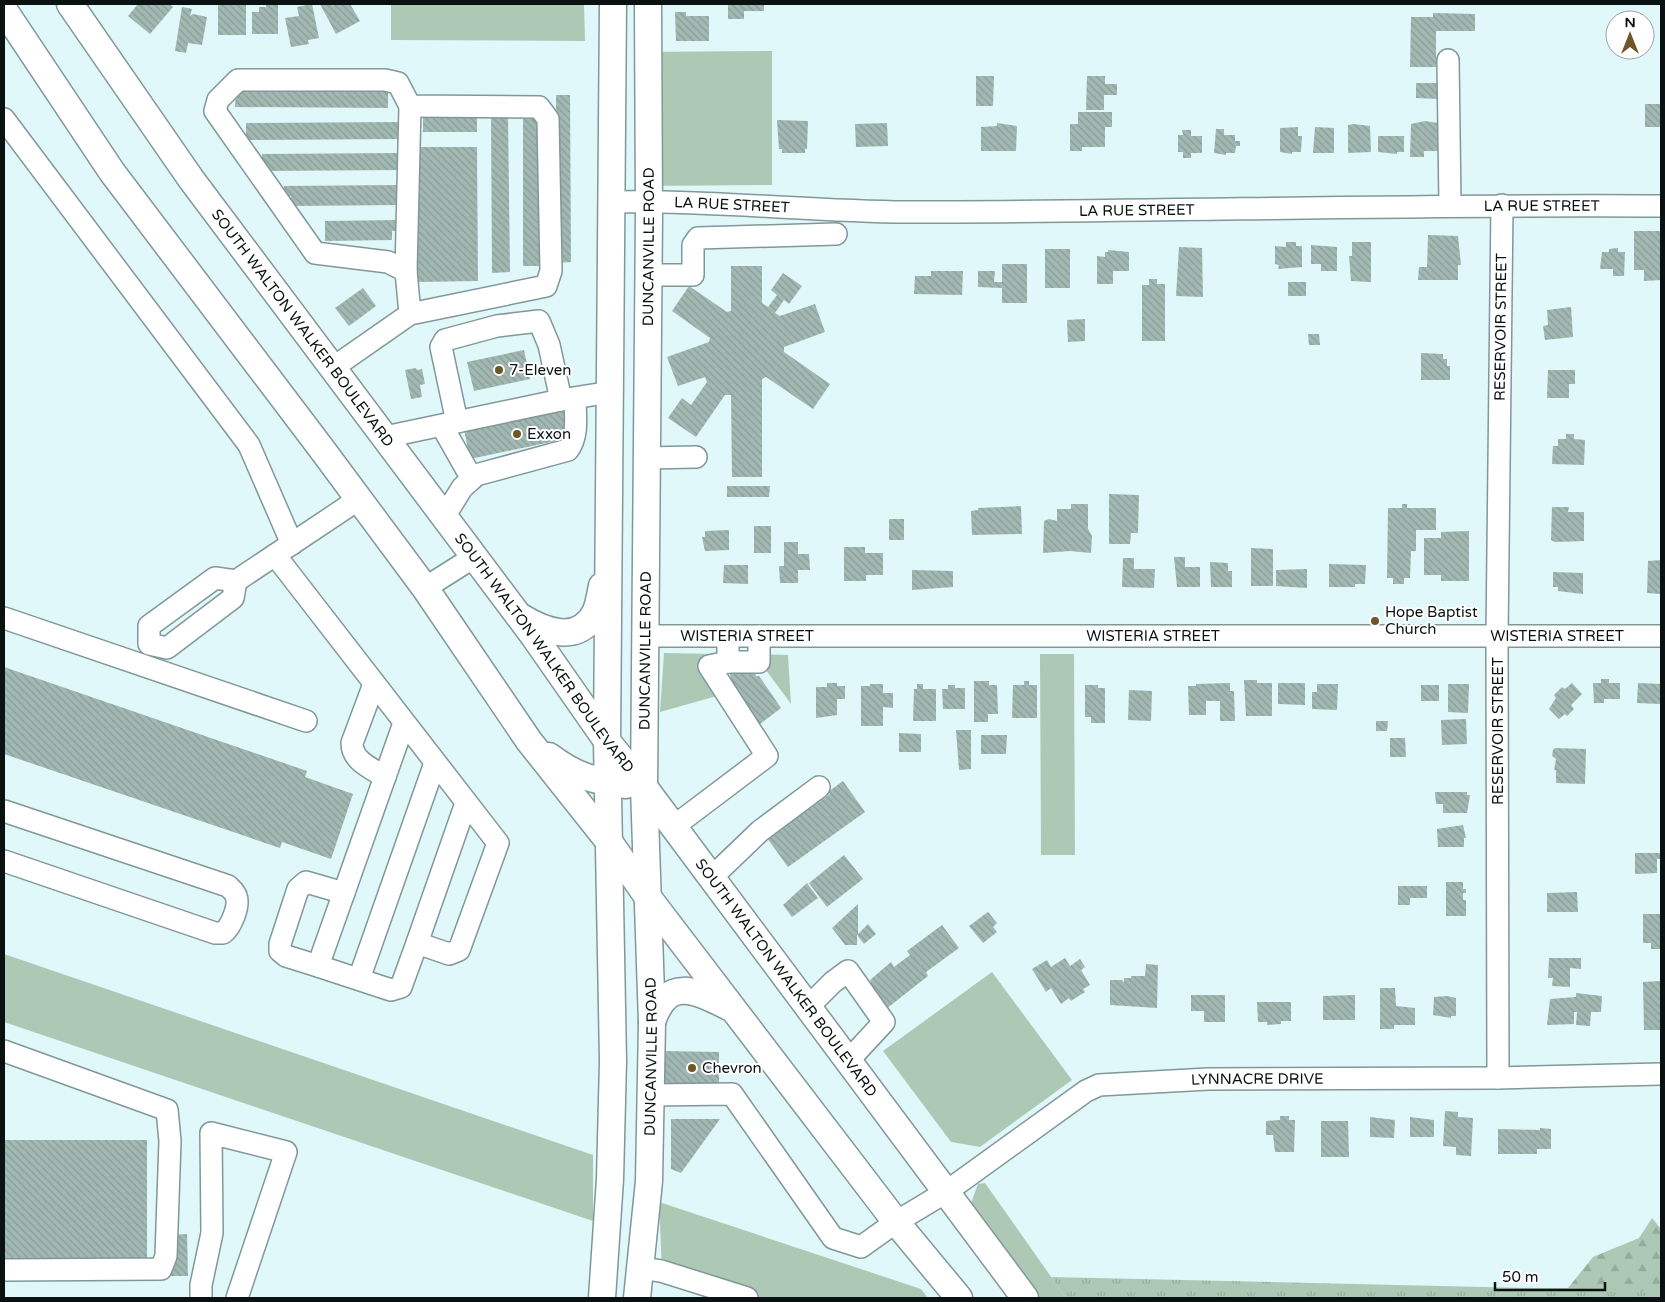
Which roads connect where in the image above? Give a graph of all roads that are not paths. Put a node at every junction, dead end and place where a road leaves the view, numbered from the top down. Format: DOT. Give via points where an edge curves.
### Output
graph roads {
  1 [pos="70,4"];
  2 [pos="613,4"];
  3 [pos="648,4"];
  4 [pos="4,10"];
  5 [pos="1448,60"];
  6 [pos="410,106"];
  7 [pos="4,119"];
  8 [pos="650,201"];
  9 [pos="612,202"];
  10 [pos="1450,205"];
  11 [pos="1502,205"];
  12 [pos="1661,206"];
  13 [pos="836,234"];
  14 [pos="406,271"];
  15 [pos="649,274"];
  16 [pos="410,314"];
  17 [pos="334,367"];
  18 [pos="611,392"];
  19 [pos="648,393"];
  20 [pos="568,399"];
  21 [pos="449,424"];
  22 [pos="385,437"];
  23 [pos="696,457"];
  24 [pos="646,458"];
  25 [pos="472,479"];
  26 [pos="359,500"];
  27 [pos="444,517"];
  28 [pos="284,550"];
  29 [pos="474,557"];
  30 [pos="609,567"];
  31 [pos="236,581"];
  32 [pos="425,588"];
  33 [pos="518,615"];
  34 [pos="4,618"];
  35 [pos="645,636"];
  36 [pos="728,636"];
  37 [pos="759,636"];
  38 [pos="1497,636"];
  39 [pos="1661,636"];
  40 [pos="149,644"];
  41 [pos="728,662"];
  42 [pos="141,664"];
  43 [pos="374,684"];
  44 [pos="306,721"];
  45 [pos="404,723"];
  46 [pos="529,741"];
  47 [pos="607,741"];
  48 [pos="435,763"];
  49 [pos="385,777"];
  50 [pos="608,782"];
  51 [pos="644,787"];
  52 [pos="819,787"];
  53 [pos="466,803"];
  54 [pos="4,811"];
  55 [pos="673,827"];
  56 [pos="610,843"];
  57 [pos="646,844"];
  58 [pos="4,862"];
  59 [pos="711,878"];
  60 [pos="344,893"];
  61 [pos="647,896"];
  62 [pos="417,943"];
  63 [pos="318,966"];
  64 [pos="359,980"];
  65 [pos="808,1008"];
  66 [pos="735,1011"];
  67 [pos="652,1023"];
  68 [pos="4,1051"];
  69 [pos="848,1061"];
  70 [pos="1661,1074"];
  71 [pos="1498,1078"];
  72 [pos="650,1095"];
  73 [pos="946,1192"];
  74 [pos="896,1222"];
  75 [pos="640,1268"];
  76 [pos="4,1270"];
  77 [pos="201,1298"];
  78 [pos="237,1298"];
  79 [pos="602,1298"];
  80 [pos="638,1298"];
  81 [pos="747,1298"];
  82 [pos="959,1298"];
  83 [pos="1024,1298"];
  1 -- 17 [label="main road, SOUTH WALTON WALKER BOULEVARD" via="191,179"];
  2 -- 9 [label="main road"];
  3 -- 8 [label="main road, DUNCANVILLE ROAD"];
  4 -- 26 [label="main road" via="112,172"];
  5 -- 10 [label="street"];
  6 -- 14 [label="street"];
  6 -- 14 [label="street" via="398,83 385,80 238,80 218,100 215,111 315,252 388,262"];
  6 -- 16 [label="street" via="540,107 548,119 551,271 546,286"];
  7 -- 28 [label="street" via="249,445"];
  8 -- 9 [label="street, LA RUE STREET"];
  8 -- 10 [label="street, LA RUE STREET" via="904,212"];
  8 -- 15 [label="main road, DUNCANVILLE ROAD"];
  9 -- 18 [label="main road"];
  10 -- 11 [label="street, LA RUE STREET"];
  11 -- 12 [label="street, LA RUE STREET"];
  11 -- 38 [label="street, RESERVOIR STREET"];
  13 -- 15 [label="street" via="698,238 692,245 693,275"];
  14 -- 16 [label="street"];
  15 -- 19 [label="main road, DUNCANVILLE ROAD"];
  16 -- 17 [label="street"];
  17 -- 22 [label="main road, SOUTH WALTON WALKER BOULEVARD"];
  18 -- 19 [label="main road"];
  18 -- 20 [label="street"];
  18 -- 30 [label="main road"];
  19 -- 24 [label="main road, DUNCANVILLE ROAD"];
  20 -- 21 [label="street"];
  20 -- 21 [label="street" via="539,321 497,326 445,340 441,347"];
  20 -- 25 [label="street" via="576,431 568,450 476,475"];
  21 -- 22 [label="street"];
  21 -- 25 [label="street"];
  22 -- 27 [label="main road, SOUTH WALTON WALKER BOULEVARD"];
  23 -- 24 [label="street"];
  24 -- 35 [label="main road, DUNCANVILLE ROAD"];
  25 -- 27 [label="street" via="462,488"];
  26 -- 28 [label="street"];
  26 -- 32 [label="main road"];
  27 -- 29 [label="main road, SOUTH WALTON WALKER BOULEVARD"];
  28 -- 31 [label="street"];
  28 -- 43 [label="street"];
  29 -- 32 [label="street"];
  29 -- 33 [label="main road, SOUTH WALTON WALKER BOULEVARD"];
  30 -- 33 [label="main road" via="595,612 588,623 575,632 542,630"];
  30 -- 47 [label="main road"];
  31 -- 40 [label="street" via="233,598 167,648"];
  31 -- 40 [label="street" via="215,578 191,594 149,626"];
  32 -- 46 [label="main road"];
  33 -- 47 [label="main road, SOUTH WALTON WALKER BOULEVARD"];
  34 -- 42 [label="street"];
  35 -- 36 [label="street, WISTERIA STREET"];
  35 -- 51 [label="main road, DUNCANVILLE ROAD"];
  36 -- 37 [label="street, WISTERIA STREET"];
  36 -- 41 [label="street"];
  37 -- 38 [label="street, WISTERIA STREET"];
  37 -- 41 [label="street" via="759,662"];
  38 -- 39 [label="street, WISTERIA STREET"];
  38 -- 71 [label="street, RESERVOIR STREET"];
  40 -- 42 [label="street"];
  41 -- 55 [label="street" via="709,666 767,756"];
  42 -- 44 [label="street"];
  43 -- 45 [label="street"];
  43 -- 49 [label="street" via="352,742 352,751 356,758"];
  45 -- 48 [label="street"];
  45 -- 49 [label="street"];
  46 -- 50 [label="main road" via="568,771"];
  46 -- 56 [label="main road"];
  47 -- 50 [label="main road"];
  47 -- 51 [label="main road, SOUTH WALTON WALKER BOULEVARD"];
  48 -- 53 [label="street"];
  48 -- 64 [label="street"];
  49 -- 60 [label="street"];
  50 -- 51 [label="main road"];
  50 -- 56 [label="main road"];
  51 -- 55 [label="main road, SOUTH WALTON WALKER BOULEVARD"];
  51 -- 57 [label="main road, DUNCANVILLE ROAD"];
  52 -- 59 [label="street" via="760,831"];
  53 -- 62 [label="street"];
  53 -- 62 [label="street" via="498,843 459,950 448,954"];
  54 -- 58 [label="street" via="228,886 238,901 228,929 215,933"];
  55 -- 59 [label="main road, SOUTH WALTON WALKER BOULEVARD"];
  56 -- 57 [label="main road"];
  56 -- 61 [label="main road"];
  56 -- 79 [label="main road" via="613,1061"];
  57 -- 59 [label="main road" via="680,856"];
  57 -- 61 [label="main road, DUNCANVILLE ROAD"];
  59 -- 65 [label="main road, SOUTH WALTON WALKER BOULEVARD"];
  60 -- 63 [label="street"];
  60 -- 63 [label="street" via="306,882 298,889 280,951"];
  61 -- 66 [label="main road"];
  61 -- 67 [label="main road, DUNCANVILLE ROAD"];
  62 -- 64 [label="street" via="402,987 391,990"];
  63 -- 64 [label="street"];
  65 -- 69 [label="main road, SOUTH WALTON WALKER BOULEVARD"];
  65 -- 69 [label="street" via="848,971 884,1022"];
  66 -- 67 [label="main road" via="700,992 684,990 667,994 657,1006"];
  66 -- 74 [label="main road"];
  67 -- 72 [label="main road, DUNCANVILLE ROAD"];
  68 -- 76 [label="street" via="166,1110 170,1140 166,1256 160,1269"];
  69 -- 73 [label="main road, SOUTH WALTON WALKER BOULEVARD"];
  70 -- 71 [label="street, LYNNACRE DRIVE"];
  71 -- 73 [label="street, LYNNACRE DRIVE" via="1208,1079 1099,1085 1086,1091"];
  72 -- 74 [label="street, LYNNACRE DRIVE" via="732,1094 833,1238 861,1247"];
  72 -- 75 [label="main road, DUNCANVILLE ROAD" via="649,1181"];
  73 -- 74 [label="street, LYNNACRE DRIVE"];
  73 -- 83 [label="main road, SOUTH WALTON WALKER BOULEVARD"];
  74 -- 82 [label="main road"];
  75 -- 80 [label="main road, DUNCANVILLE ROAD"];
  75 -- 81 [label="street" via="661,1271"];
  77 -- 78 [label="street" via="212,1233 211,1134 286,1152"];
}
